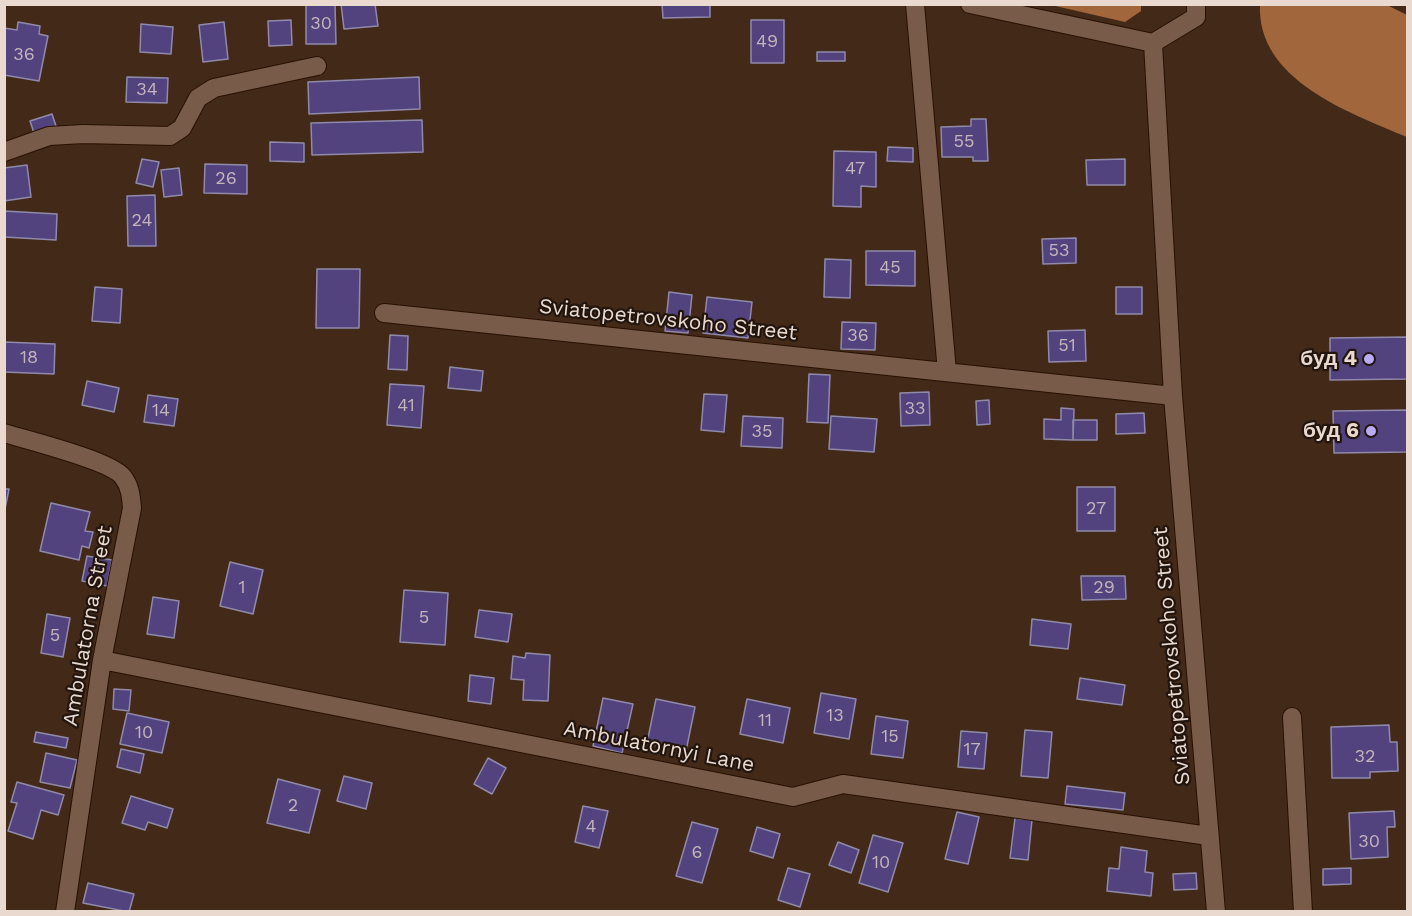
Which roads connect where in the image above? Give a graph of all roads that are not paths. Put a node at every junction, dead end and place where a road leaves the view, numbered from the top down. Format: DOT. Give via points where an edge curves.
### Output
graph roads {
  1 [pos="915,4"];
  2 [pos="970,4"];
  3 [pos="1196,11"];
  4 [pos="1153,43"];
  5 [pos="317,66"];
  6 [pos="4,152"];
  7 [pos="384,313"];
  8 [pos="947,372"];
  9 [pos="1173,396"];
  10 [pos="4,432"];
  11 [pos="102,660"];
  12 [pos="1292,717"];
  13 [pos="1209,836"];
  14 [pos="66,912"];
  15 [pos="1216,912"];
  16 [pos="1303,912"];
  1 -- 8 [label="street"];
  2 -- 4 [label="street"];
  3 -- 4 [label="street"];
  4 -- 9 [label="street, Sviatopetrovskoho Street"];
  5 -- 6 [label="street" via="214,88 198,98 182,128 170,136 49,136"];
  7 -- 8 [label="street, Sviatopetrovskoho Street"];
  8 -- 9 [label="street, Sviatopetrovskoho Street"];
  9 -- 13 [label="street, Sviatopetrovskoho Street"];
  10 -- 11 [label="street, Ambulatorna Street" via="107,465 122,475 131,492 132,508"];
  11 -- 13 [label="street, Ambulatornyi Lane" via="793,797 843,784"];
  11 -- 14 [label="street, Ambulatorna Street"];
  12 -- 16 [label="street"];
  13 -- 15 [label="street, Sviatopetrovskoho Street"];
}
